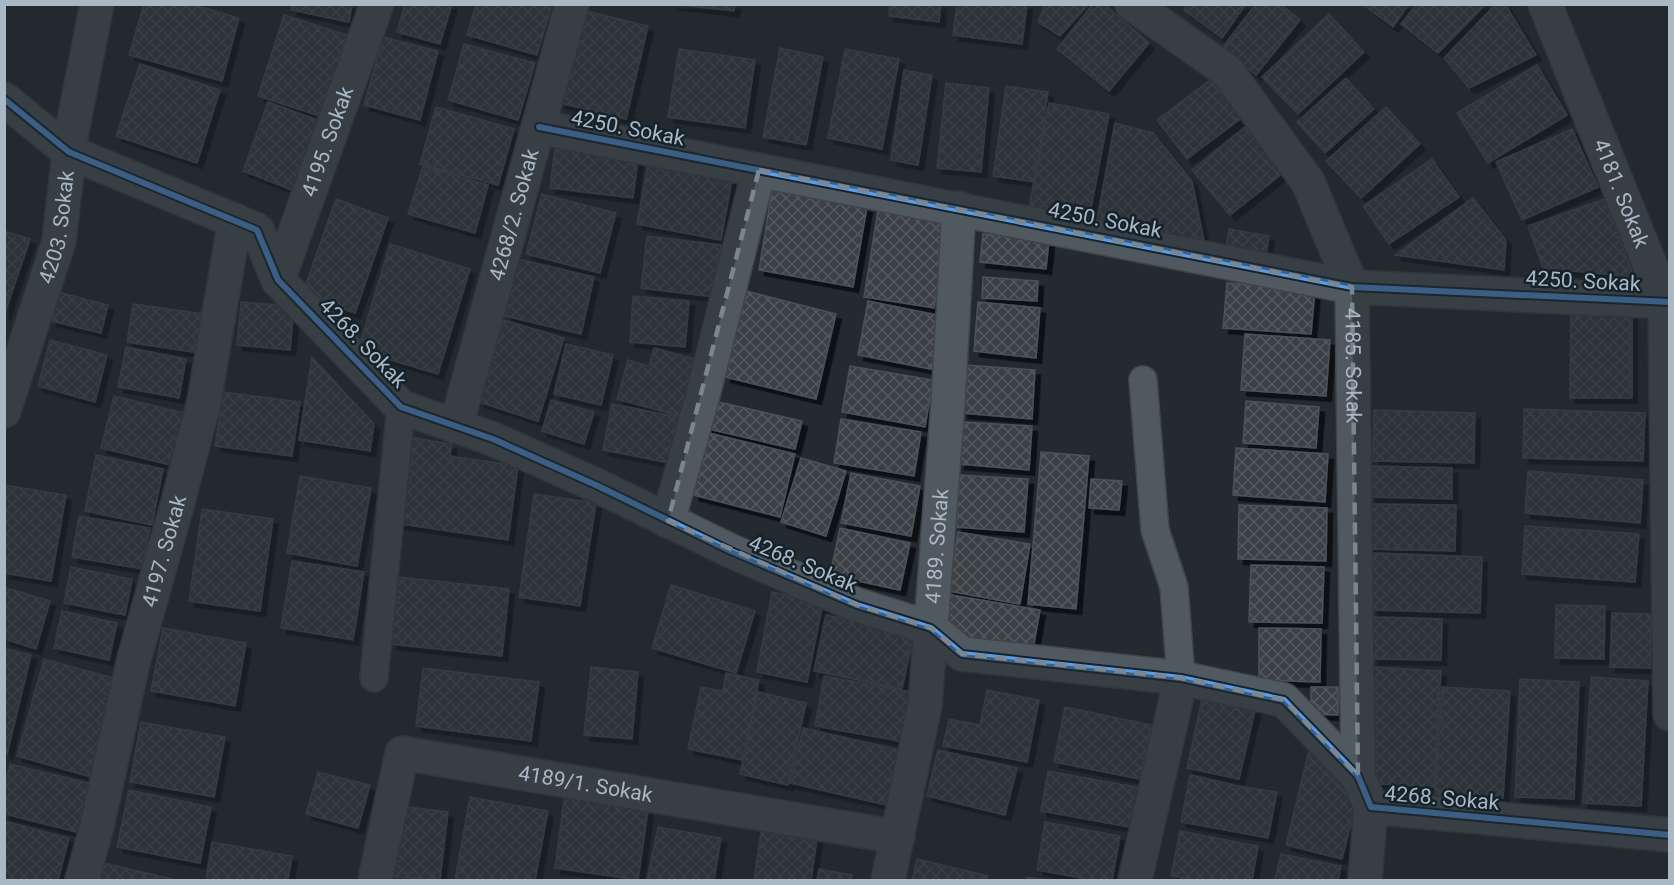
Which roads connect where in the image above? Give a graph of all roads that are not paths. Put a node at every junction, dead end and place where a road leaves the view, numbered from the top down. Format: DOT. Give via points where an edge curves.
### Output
graph roads {
  1 [pos="97,4"];
  2 [pos="377,4"];
  3 [pos="572,4"];
  4 [pos="1132,4"];
  5 [pos="1545,4"];
  6 [pos="4,99"];
  7 [pos="539,127"];
  8 [pos="69,152"];
  9 [pos="759,170"];
  10 [pos="959,208"];
  11 [pos="235,220"];
  12 [pos="278,280"];
  13 [pos="1352,286"];
  14 [pos="1667,302"];
  15 [pos="1143,380"];
  16 [pos="401,407"];
  17 [pos="4,411"];
  18 [pos="456,426"];
  19 [pos="668,521"];
  20 [pos="931,628"];
  21 [pos="374,678"];
  22 [pos="1181,678"];
  23 [pos="1670,714"];
  24 [pos="1358,776"];
  25 [pos="1371,807"];
  26 [pos="1670,835"];
  27 [pos="898,837"];
  28 [pos="82,880"];
  29 [pos="375,880"];
  30 [pos="888,880"];
  31 [pos="1135,880"];
  32 [pos="1365,880"];
  1 -- 8 [label="street, 4203. Sokak"];
  2 -- 12 [label="street, 4195. Sokak"];
  3 -- 7 [label="street, 4268/2. Sokak"];
  4 -- 13 [label="street, 4185. Sokak" via="1227,71 1308,182"];
  5 -- 14 [label="street, 4181. Sokak"];
  6 -- 8 [label="street, 4268. Sokak"];
  7 -- 9 [label="street, 4250. Sokak"];
  7 -- 18 [label="street, 4268/2. Sokak"];
  8 -- 11 [label="street, 4268. Sokak"];
  8 -- 17 [label="street, 4203. Sokak" via="59,242"];
  9 -- 10 [label="street, 4250. Sokak"];
  9 -- 19 [label="street"];
  10 -- 13 [label="street, 4250. Sokak"];
  10 -- 20 [label="street, 4189. Sokak"];
  11 -- 12 [label="street, 4268. Sokak" via="257,230"];
  11 -- 28 [label="street, 4197. Sokak" via="204,402 133,663"];
  12 -- 16 [label="street, 4268. Sokak"];
  13 -- 14 [label="street, 4250. Sokak"];
  13 -- 24 [label="street, 4185. Sokak"];
  14 -- 23 [label="street, 4181. Sokak"];
  15 -- 22 [label="lane" via="1155,530 1174,587"];
  16 -- 18 [label="street, 4268. Sokak"];
  16 -- 21 [label="lane"];
  18 -- 19 [label="street, 4268. Sokak" via="493,438"];
  19 -- 20 [label="street, 4268. Sokak" via="857,605"];
  20 -- 22 [label="street, 4268. Sokak" via="962,654"];
  20 -- 27 [label="street, 4189. Sokak" via="925,705"];
  22 -- 24 [label="street, 4268. Sokak" via="1284,700"];
  22 -- 31 [label="street"];
  24 -- 25 [label="street, 4268. Sokak"];
  25 -- 26 [label="street, 4268. Sokak"];
  25 -- 32 [label="street"];
  27 -- 29 [label="street, 4189/1. Sokak" via="402,753"];
  27 -- 30 [label="street, 4189. Sokak"];
}
